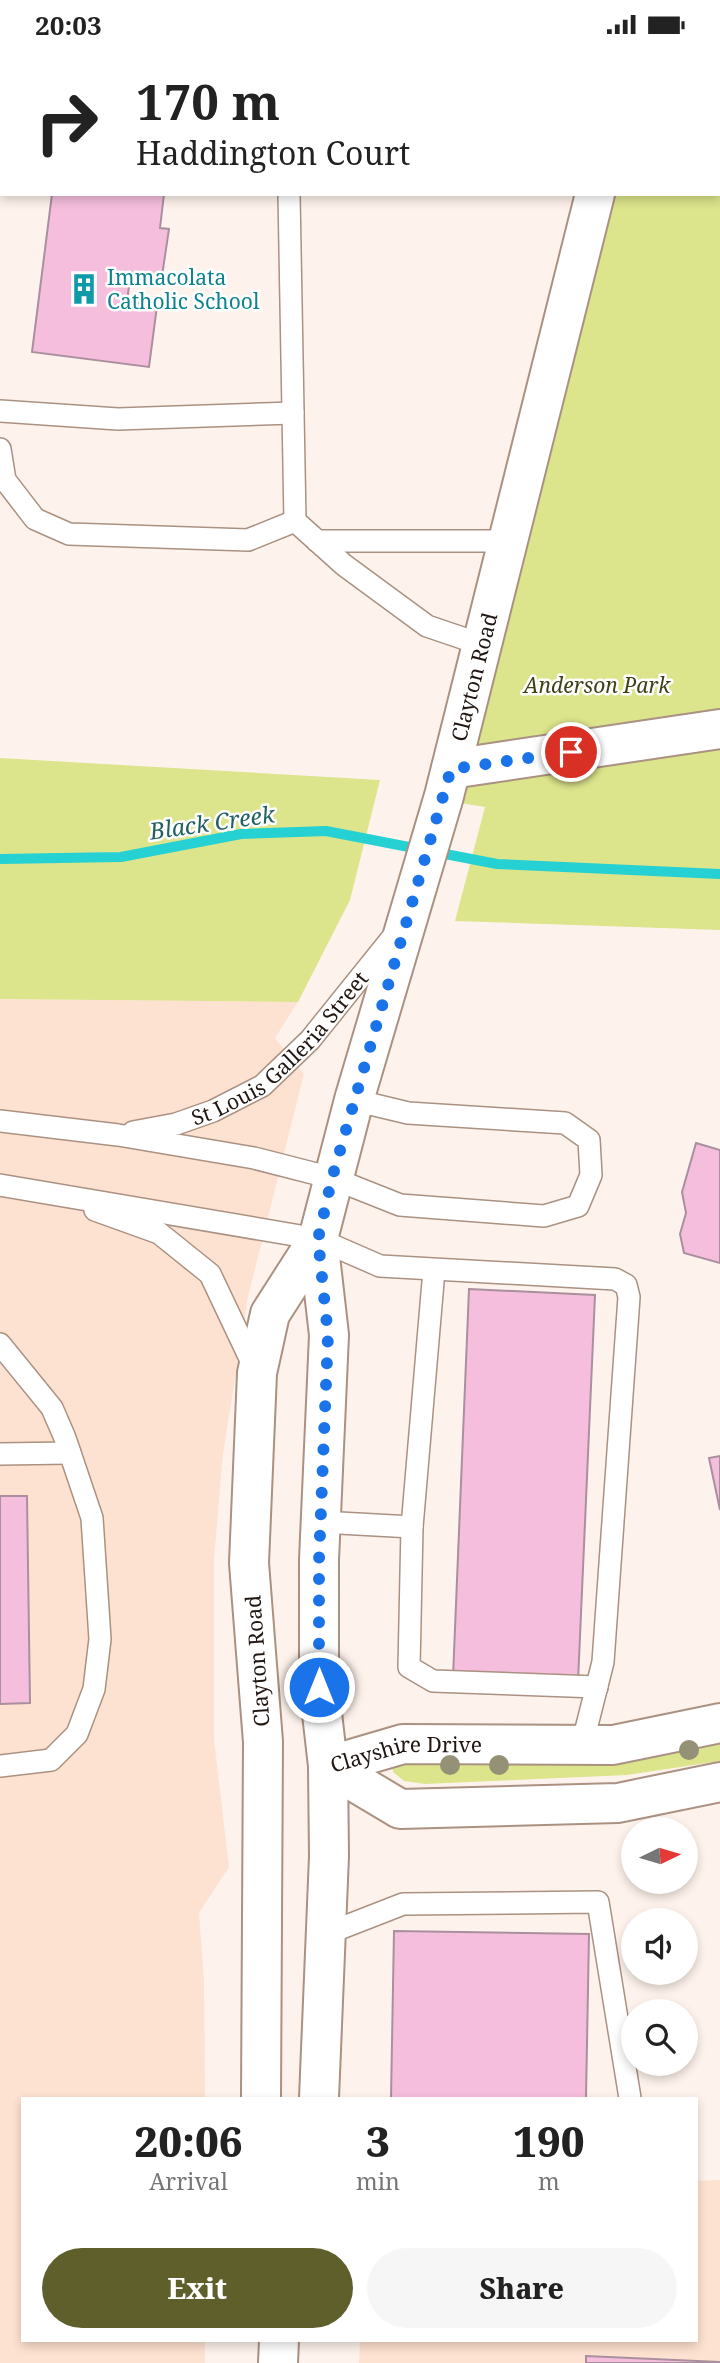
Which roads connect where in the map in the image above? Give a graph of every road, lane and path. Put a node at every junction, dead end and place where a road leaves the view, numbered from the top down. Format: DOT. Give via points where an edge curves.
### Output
graph roads {
  1 [pos="289,196"];
  2 [pos="595,196"];
  3 [pos="0,411"];
  4 [pos="293,413"];
  5 [pos="0,449"];
  6 [pos="295,521"];
  7 [pos="317,541"];
  8 [pos="509,541"];
  9 [pos="482,645"];
  10 [pos="720,729"];
  11 [pos="447,783"];
  12 [pos="410,914"];
  13 [pos="354,1100"];
  14 [pos="0,1121"];
  15 [pos="118,1135"];
  16 [pos="332,1178"];
  17 [pos="0,1185"];
  18 [pos="43,1191"];
  19 [pos="318,1239"];
  20 [pos="434,1271"];
  21 [pos="0,1344"];
  22 [pos="257,1373"];
  23 [pos="71,1453"];
  24 [pos="0,1454"];
  25 [pos="321,1523"];
  26 [pos="412,1527"];
  27 [pos="597,1687"];
  28 [pos="720,1723"];
  29 [pos="582,1745"];
  30 [pos="0,1766"];
  31 [pos="328,1766"];
  32 [pos="720,1782"];
  33 [pos="326,1934"];
  34 [pos="261,2097"];
  35 [pos="319,2097"];
  36 [pos="630,2097"];
  37 [pos="279,2342"];
  38 [pos="278,2363"];
  1 -- 4 [label="lane"];
  2 -- 8 [label="main road, Clayton Road"];
  3 -- 4 [label="lane" via="118,419"];
  4 -- 6 [label="lane"];
  5 -- 6 [label="lane" via="5,480 35,519 69,534 248,540"];
  6 -- 7 [label="lane"];
  7 -- 8 [label="lane"];
  7 -- 9 [label="lane" via="427,626"];
  8 -- 9 [label="main road, Clayton Road"];
  9 -- 11 [label="main road, Clayton Road"];
  10 -- 11 [label="main road"];
  11 -- 12 [label="main road, Clayton Road"];
  12 -- 13 [label="main road, Clayton Road"];
  12 -- 15 [label="lane, St Louis Galleria Street" via="310,1040 261,1086 176,1124"];
  13 -- 16 [label="main road, Clayton Road"];
  13 -- 16 [label="lane, St Louis Galleria Street" via="408,1113 565,1123 589,1140 591,1175 578,1206 544,1216 400,1205"];
  14 -- 15 [label="lane, St Louis Galleria Street"];
  15 -- 16 [label="lane, St Louis Galleria Street" via="254,1158"];
  16 -- 19 [label="main road, Clayton Road"];
  17 -- 18 [label="lane"];
  18 -- 19 [label="lane"];
  18 -- 22 [label="lane" via="159,1233 210,1274"];
  19 -- 20 [label="lane" via="380,1266"];
  19 -- 22 [label="main road, Clayton Road" via="270,1314"];
  19 -- 25 [label="main road, Clayton Road" via="328,1335"];
  20 -- 26 [label="lane"];
  20 -- 27 [label="lane" via="615,1279 626,1285 629,1297 603,1662"];
  21 -- 23 [label="lane" via="52,1408"];
  22 -- 34 [label="main road, Clayton Road" via="249,1563 263,1754"];
  23 -- 24 [label="lane"];
  23 -- 30 [label="lane" via="92,1518 100,1639 94,1689 77,1734 51,1760"];
  25 -- 26 [label="lane"];
  25 -- 31 [label="main road, Clayton Road" via="319,1687"];
  26 -- 27 [label="lane" via="409,1667 433,1681"];
  27 -- 29 [label="lane"];
  28 -- 29 [label="main road, Clayshire Drive" via="613,1745"];
  29 -- 31 [label="main road, Clayshire Drive" via="403,1744"];
  31 -- 32 [label="main road, Clayshire Drive" via="400,1809 618,1803"];
  31 -- 33 [label="main road, Clayton Road"];
  33 -- 35 [label="main road, Clayton Road"];
  33 -- 36 [label="lane" via="403,1904 598,1902"];
  37 -- 38 [label="main road"];
}
